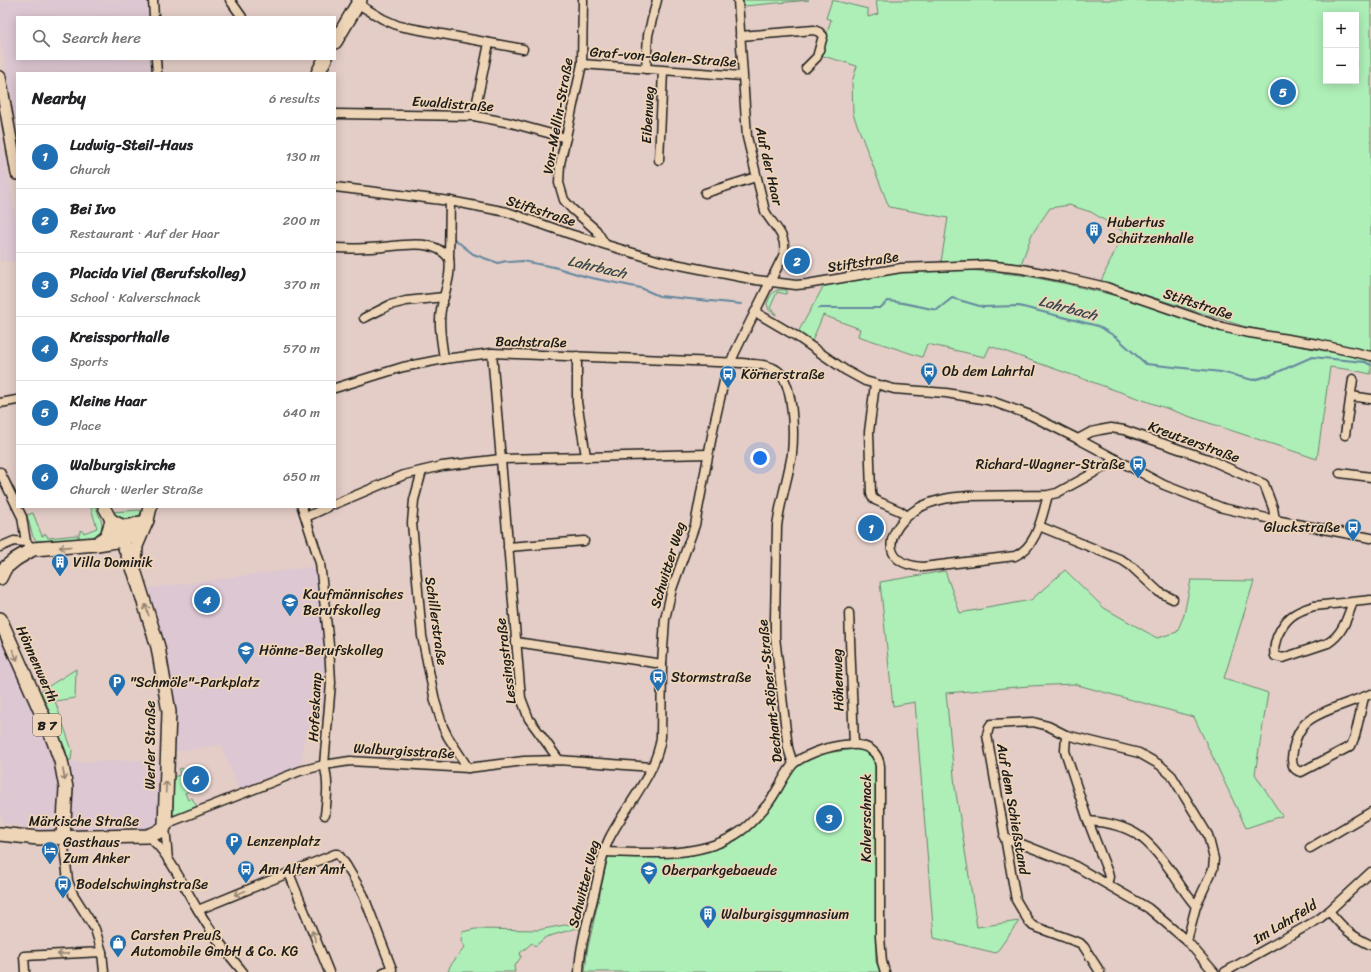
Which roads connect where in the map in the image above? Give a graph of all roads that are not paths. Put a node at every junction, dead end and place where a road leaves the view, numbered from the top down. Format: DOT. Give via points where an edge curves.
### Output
graph roads {
  1 [pos="153,0"];
  2 [pos="230,0"];
  3 [pos="583,0"];
  4 [pos="656,0"];
  5 [pos="738,0"];
  6 [pos="359,2"];
  7 [pos="154,16"];
  8 [pos="241,16"];
  9 [pos="740,36"];
  10 [pos="336,40"];
  11 [pos="489,43"];
  12 [pos="523,49"];
  13 [pos="156,60"];
  14 [pos="324,60"];
  15 [pos="582,64"];
  16 [pos="806,68"];
  17 [pos="646,69"];
  18 [pos="663,71"];
  19 [pos="157,72"];
  20 [pos="318,72"];
  21 [pos="742,76"];
  22 [pos="0,77"];
  23 [pos="336,114"];
  24 [pos="474,116"];
  25 [pos="566,138"];
  26 [pos="659,160"];
  27 [pos="16,168"];
  28 [pos="756,177"];
  29 [pos="336,187"];
  30 [pos="705,193"];
  31 [pos="450,201"];
  32 [pos="604,244"];
  33 [pos="336,248"];
  34 [pos="449,258"];
  35 [pos="770,282"];
  36 [pos="444,297"];
  37 [pos="755,312"];
  38 [pos="364,318"];
  39 [pos="492,353"];
  40 [pos="577,356"];
  41 [pos="1371,356"];
  42 [pos="444,359"];
  43 [pos="730,363"];
  44 [pos="1353,379"];
  45 [pos="875,384"];
  46 [pos="336,388"];
  47 [pos="1351,396"];
  48 [pos="16,400"];
  49 [pos="1371,400"];
  50 [pos="0,403"];
  51 [pos="1345,435"];
  52 [pos="1078,438"];
  53 [pos="708,454"];
  54 [pos="586,456"];
  55 [pos="501,459"];
  56 [pos="1117,460"];
  57 [pos="422,471"];
  58 [pos="0,472"];
  59 [pos="1340,472"];
  60 [pos="1371,477"];
  61 [pos="1048,495"];
  62 [pos="336,504"];
  63 [pos="16,505"];
  64 [pos="18,508"];
  65 [pos="105,508"];
  66 [pos="302,508"];
  67 [pos="326,508"];
  68 [pos="149,513"];
  69 [pos="907,516"];
  70 [pos="306,517"];
  71 [pos="1275,520"];
  72 [pos="112,521"];
  73 [pos="1039,526"];
  74 [pos="1371,538"];
  75 [pos="122,540"];
  76 [pos="584,541"];
  77 [pos="97,544"];
  78 [pos="29,545"];
  79 [pos="0,547"];
  80 [pos="508,548"];
  81 [pos="135,573"];
  82 [pos="0,578"];
  83 [pos="1173,599"];
  84 [pos="1371,600"];
  85 [pos="1353,602"];
  86 [pos="849,613"];
  87 [pos="0,619"];
  88 [pos="516,642"];
  89 [pos="662,664"];
  90 [pos="1367,695"];
  91 [pos="1066,735"];
  92 [pos="854,745"];
  93 [pos="559,760"];
  94 [pos="794,764"];
  95 [pos="324,765"];
  96 [pos="652,767"];
  97 [pos="468,768"];
  98 [pos="1371,812"];
  99 [pos="325,815"];
  100 [pos="1088,821"];
  101 [pos="165,826"];
  102 [pos="5,835"];
  103 [pos="147,836"];
  104 [pos="1004,837"];
  105 [pos="63,838"];
  106 [pos="1310,848"];
  107 [pos="604,852"];
  108 [pos="168,860"];
  109 [pos="1371,872"];
  110 [pos="289,873"];
  111 [pos="1107,884"];
  112 [pos="1196,906"];
  113 [pos="198,910"];
  114 [pos="1329,911"];
  115 [pos="1187,941"];
  116 [pos="1371,945"];
  117 [pos="102,952"];
  118 [pos="388,970"];
  119 [pos="25,972"];
  120 [pos="104,972"];
  121 [pos="243,972"];
  122 [pos="329,972"];
  123 [pos="579,972"];
  124 [pos="884,972"];
  125 [pos="1100,972"];
  126 [pos="1214,972"];
  127 [pos="1225,972"];
  1 -- 7 [label="street"];
  2 -- 8 [label="street"];
  3 -- 15 [label="street, Von-Mellin-Straße"];
  4 -- 17 [label="street" via="648,35"];
  5 -- 9 [label="street, Auf der Haar"];
  6 -- 10 [label="main road"];
  6 -- 11 [label="street" via="383,19 399,26"];
  9 -- 16 [label="street" via="814,30 819,32 823,36 817,57"];
  9 -- 21 [label="street, Auf der Haar"];
  11 -- 12 [label="street"];
  11 -- 24 [label="street"];
  13 -- 19 [label="street"];
  14 -- 20 [label="main road"];
  15 -- 17 [label="street, Graf-von-Galen-Straße"];
  15 -- 25 [label="street, Von-Mellin-Straße"];
  17 -- 18 [label="street, Graf-von-Galen-Straße"];
  18 -- 21 [label="street, Graf-von-Galen-Straße"];
  18 -- 26 [label="street, Eibenweg"];
  21 -- 28 [label="street, Auf der Haar" via="747,137"];
  22 -- 27 [label="main road"];
  23 -- 24 [label="street, Ewaldistraße"];
  24 -- 25 [label="street, Ewaldistraße"];
  25 -- 32 [label="street, Von-Mellin-Straße" via="558,175 560,191 572,209 596,230"];
  28 -- 30 [label="street"];
  28 -- 35 [label="street, Auf der Haar" via="765,211 782,235 785,245 784,254"];
  29 -- 31 [label="street, Stiftstraße"];
  31 -- 32 [label="street, Stiftstraße" via="507,212"];
  31 -- 34 [label="street"];
  32 -- 35 [label="street, Stiftstraße" via="660,261"];
  33 -- 34 [label="street" via="425,245 444,252"];
  34 -- 36 [label="street"];
  35 -- 37 [label="street, Schwitter Weg"];
  35 -- 41 [label="street, Stiftstraße" via="808,284 902,268 986,265 1022,269 1106,287 1230,328"];
  36 -- 38 [label="street" via="390,305"];
  36 -- 42 [label="street" via="440,320"];
  37 -- 43 [label="street, Schwitter Weg"];
  37 -- 45 [label="street" via="796,336 845,370"];
  39 -- 40 [label="street, Bachstraße"];
  39 -- 42 [label="street, Bachstraße"];
  39 -- 55 [label="street, Lessingstraße"];
  40 -- 43 [label="street, Bachstraße"];
  40 -- 54 [label="street" via="577,402"];
  42 -- 46 [label="street, Bachstraße" via="403,367"];
  43 -- 53 [label="street, Schwitter Weg"];
  43 -- 94 [label="street, Dechant-Röper-Straße" via="772,368 784,379 790,396 792,452 777,526 775,637 788,748"];
  44 -- 47 [label="street"];
  45 -- 52 [label="street" via="894,389 946,393 988,400 1030,415"];
  45 -- 69 [label="street" via="869,432 872,497"];
  47 -- 49 [label="street"];
  47 -- 51 [label="street"];
  48 -- 50 [label="street"];
  52 -- 56 [label="street"];
  52 -- 71 [label="street, Kreutzerstraße" via="1091,432 1116,428 1208,459 1264,484"];
  53 -- 54 [label="street"];
  53 -- 89 [label="street, Schwitter Weg" via="695,525 669,602"];
  54 -- 55 [label="street"];
  55 -- 57 [label="street"];
  55 -- 80 [label="street, Lessingstraße"];
  56 -- 61 [label="street" via="1057,493"];
  56 -- 71 [label="street" via="1193,497 1235,512"];
  57 -- 62 [label="street" via="404,475"];
  57 -- 97 [label="street, Schillerstraße" via="414,500 412,523 422,636 443,727"];
  58 -- 63 [label="street"];
  59 -- 60 [label="street"];
  61 -- 69 [label="street" via="957,496 918,508"];
  61 -- 73 [label="street"];
  64 -- 78 [label="street"];
  65 -- 72 [label="main road"];
  66 -- 70 [label="street, Hofeskamp"];
  67 -- 70 [label="street"];
  68 -- 72 [label="main road" via="127,528"];
  68 -- 75 [label="main road" via="131,534"];
  68 -- 81 [label="main road, Werler Straße" via="136,546"];
  69 -- 73 [label="street" via="900,523 890,544 897,559 909,566 923,567 1015,556 1026,549"];
  70 -- 95 [label="street, Hofeskamp" via="320,562 329,645 331,683"];
  71 -- 74 [label="street"];
  72 -- 75 [label="main road"];
  72 -- 77 [label="main road" via="107,536"];
  73 -- 83 [label="street" via="1122,560 1159,592"];
  75 -- 77 [label="main road"];
  75 -- 81 [label="main road, Werler Straße"];
  76 -- 80 [label="street"];
  77 -- 78 [label="main road, one-way"];
  77 -- 81 [label="main road" via="116,549"];
  78 -- 79 [label="street" via="14,541"];
  78 -- 82 [label="main road" via="5,568"];
  80 -- 88 [label="street, Lessingstraße"];
  101 -- 81 [label="main road, Werler Straße, one-way" via="169,712 158,647"];
  84 -- 85 [label="street"];
  85 -- 85 [label="street" via="1314,606 1291,616 1280,630 1274,649 1275,656 1283,658 1333,640 1342,629"];
  86 -- 92 [label="street, Höhenweg"];
  87 -- 105 [label="main road, Hönnenwerth / B 7, one-way" via="61,761 66,788"];
  88 -- 89 [label="street"];
  88 -- 93 [label="street, Lessingstraße" via="519,687 524,708 536,730"];
  89 -- 96 [label="street, Schwitter Weg" via="661,737"];
  90 -- 90 [label="street" via="1316,716 1304,725 1295,740 1293,750 1292,763 1297,771 1301,772 1351,746"];
  91 -- 100 [label="street" via="1065,751"];
  91 -- 104 [label="street, Auf dem Schießstand" via="1033,722 991,724 989,727 987,735"];
  91 -- 112 [label="street" via="1139,753 1160,765 1172,776 1208,835 1214,859 1213,869"];
  92 -- 94 [label="street, Kalverschnack" via="821,750 801,758"];
  92 -- 124 [label="street, Kalverschnack" via="869,748 876,753 879,761 880,937"];
  93 -- 96 [label="street, Walburgisstraße"];
  93 -- 97 [label="street, Walburgisstraße" via="524,761"];
  94 -- 107 [label="street, Dechant-Röper-Straße" via="774,795 750,824 721,842 680,852"];
  95 -- 97 [label="street, Walburgisstraße" via="350,760"];
  95 -- 99 [label="street, Hofeskamp" via="327,774"];
  95 -- 101 [label="street, Walburgisstraße" via="292,774"];
  96 -- 107 [label="street, Schwitter Weg" via="613,831"];
  98 -- 106 [label="street"];
  100 -- 111 [label="street" via="1108,873"];
  100 -- 112 [label="street" via="1121,826 1143,838"];
  101 -- 103 [label="main road, Märkische Straße" via="155,834"];
  101 -- 108 [label="street"];
  102 -- 105 [label="main road, Märkische Straße"];
  103 -- 105 [label="main road, Märkische Straße"];
  103 -- 108 [label="street"];
  104 -- 111 [label="street" via="1070,863"];
  104 -- 125 [label="street, Auf dem Schießstand" via="1016,900 1031,925 1080,943"];
  105 -- 117 [label="street" via="68,881 73,894 95,929"];
  107 -- 123 [label="street, Schwitter Weg" via="582,945"];
  108 -- 113 [label="street"];
  109 -- 114 [label="street, Im Lahrfeld"];
  110 -- 113 [label="street, one-way"];
  110 -- 118 [label="street" via="335,854 340,856 363,894"];
  122 -- 110 [label="street, one-way"];
  111 -- 115 [label="street" via="1148,908"];
  112 -- 115 [label="street"];
  113 -- 121 [label="street"];
  114 -- 116 [label="street" via="1344,929"];
  114 -- 127 [label="street, Im Lahrfeld"];
  115 -- 126 [label="street"];
  117 -- 119 [label="street, one-way" via="24,956"];
  117 -- 120 [label="street"];
}
